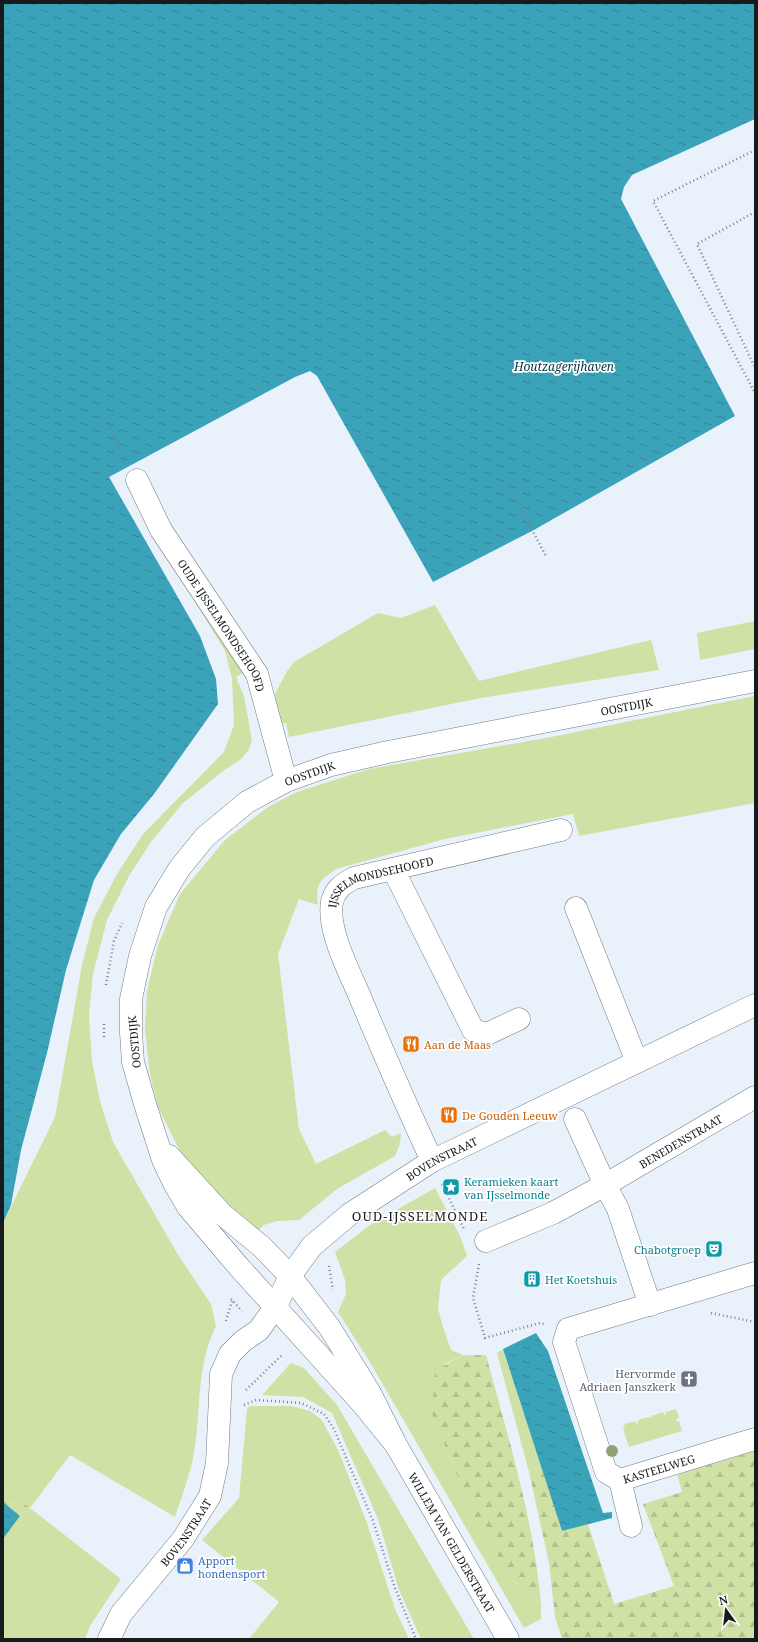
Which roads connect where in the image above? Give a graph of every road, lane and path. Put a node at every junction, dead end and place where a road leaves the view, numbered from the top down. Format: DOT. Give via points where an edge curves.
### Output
graph roads {
  1 [pos="755,150"];
  2 [pos="755,212"];
  3 [pos="755,368"];
  4 [pos="755,393"];
  5 [pos="110,428"];
  6 [pos="126,459"];
  7 [pos="137,480"];
  8 [pos="509,487"];
  9 [pos="546,556"];
  10 [pos="755,681"];
  11 [pos="286,781"];
  12 [pos="561,830"];
  13 [pos="394,869"];
  14 [pos="576,908"];
  15 [pos="755,1005"];
  16 [pos="519,1019"];
  17 [pos="637,1062"];
  18 [pos="755,1097"];
  19 [pos="575,1119"];
  20 [pos="159,1145"];
  21 [pos="432,1161"];
  22 [pos="605,1185"];
  23 [pos="449,1198"];
  24 [pos="464,1228"];
  25 [pos="483,1250"];
  26 [pos="755,1273"];
  27 [pos="290,1276"];
  28 [pos="650,1305"];
  29 [pos="276,1306"];
  30 [pos="540,1323"];
  31 [pos="283,1355"];
  32 [pos="220,1411"];
  33 [pos="755,1439"];
  34 [pos="396,1445"];
  35 [pos="620,1480"];
  36 [pos="631,1526"];
  37 [pos="109,1639"];
  38 [pos="416,1639"];
  39 [pos="508,1639"];
  1 -- 4 [label="path" via="653,201"];
  2 -- 3 [label="path" via="697,244"];
  5 -- 6 [label="path"];
  7 -- 11 [label="street, OUDE IJSSELMONDSEHOOFD" via="160,530 257,674"];
  8 -- 9 [label="path"];
  10 -- 11 [label="street, OOSTDIJK" via="388,752 331,765"];
  11 -- 20 [label="street, OOSTDIJK" via="247,802 205,837 179,869 156,907 140,956 131,999 131,1033 133,1062 144,1104"];
  12 -- 13 [label="street, IJSSELMONDSEHOOFD"];
  13 -- 16 [label="street" via="472,1030 487,1034"];
  13 -- 21 [label="street, IJSSELMONDSEHOOFD" via="354,878 339,887 332,902 332,922 378,1042"];
  14 -- 17 [label="street"];
  15 -- 17 [label="street, BOVENSTRAAT"];
  17 -- 21 [label="street, BOVENSTRAAT"];
  18 -- 22 [label="street, BENEDENSTRAAT"];
  19 -- 22 [label="street"];
  20 -- 27 [label="street, OOSTDIJK" via="222,1214 262,1247"];
  20 -- 29 [label="street, OOSTDIJK" via="174,1183 188,1207"];
  21 -- 27 [label="street, BOVENSTRAAT" via="368,1201 332,1228 312,1246"];
  22 -- 25 [label="street, BENEDENSTRAAT"];
  22 -- 28 [label="street" via="618,1209"];
  23 -- 24 [label="path"];
  25 -- 30 [label="path" via="473,1298 485,1338"];
  26 -- 28 [label="street, KASTEELWEG"];
  27 -- 29 [label="street, BOVENSTRAAT"];
  27 -- 34 [label="street, WILLEM VAN GELDERSTRAAT" via="330,1328 370,1393"];
  28 -- 35 [label="street, KASTEELWEG" via="568,1329 564,1342 606,1472"];
  29 -- 32 [label="street, BOVENSTRAAT" via="258,1330 230,1354 221,1374"];
  29 -- 34 [label="street, WILLEM VAN GELDERSTRAAT"];
  31 -- 32 [label="path" via="237,1399"];
  32 -- 37 [label="street, BOVENSTRAAT" via="217,1463 210,1496 183,1539 121,1614"];
  32 -- 38 [label="path" via="256,1400 301,1403 324,1414 334,1429 373,1521 395,1588"];
  33 -- 35 [label="street, KASTEELWEG"];
  34 -- 39 [label="street, WILLEM VAN GELDERSTRAAT"];
  35 -- 36 [label="street"];
}
